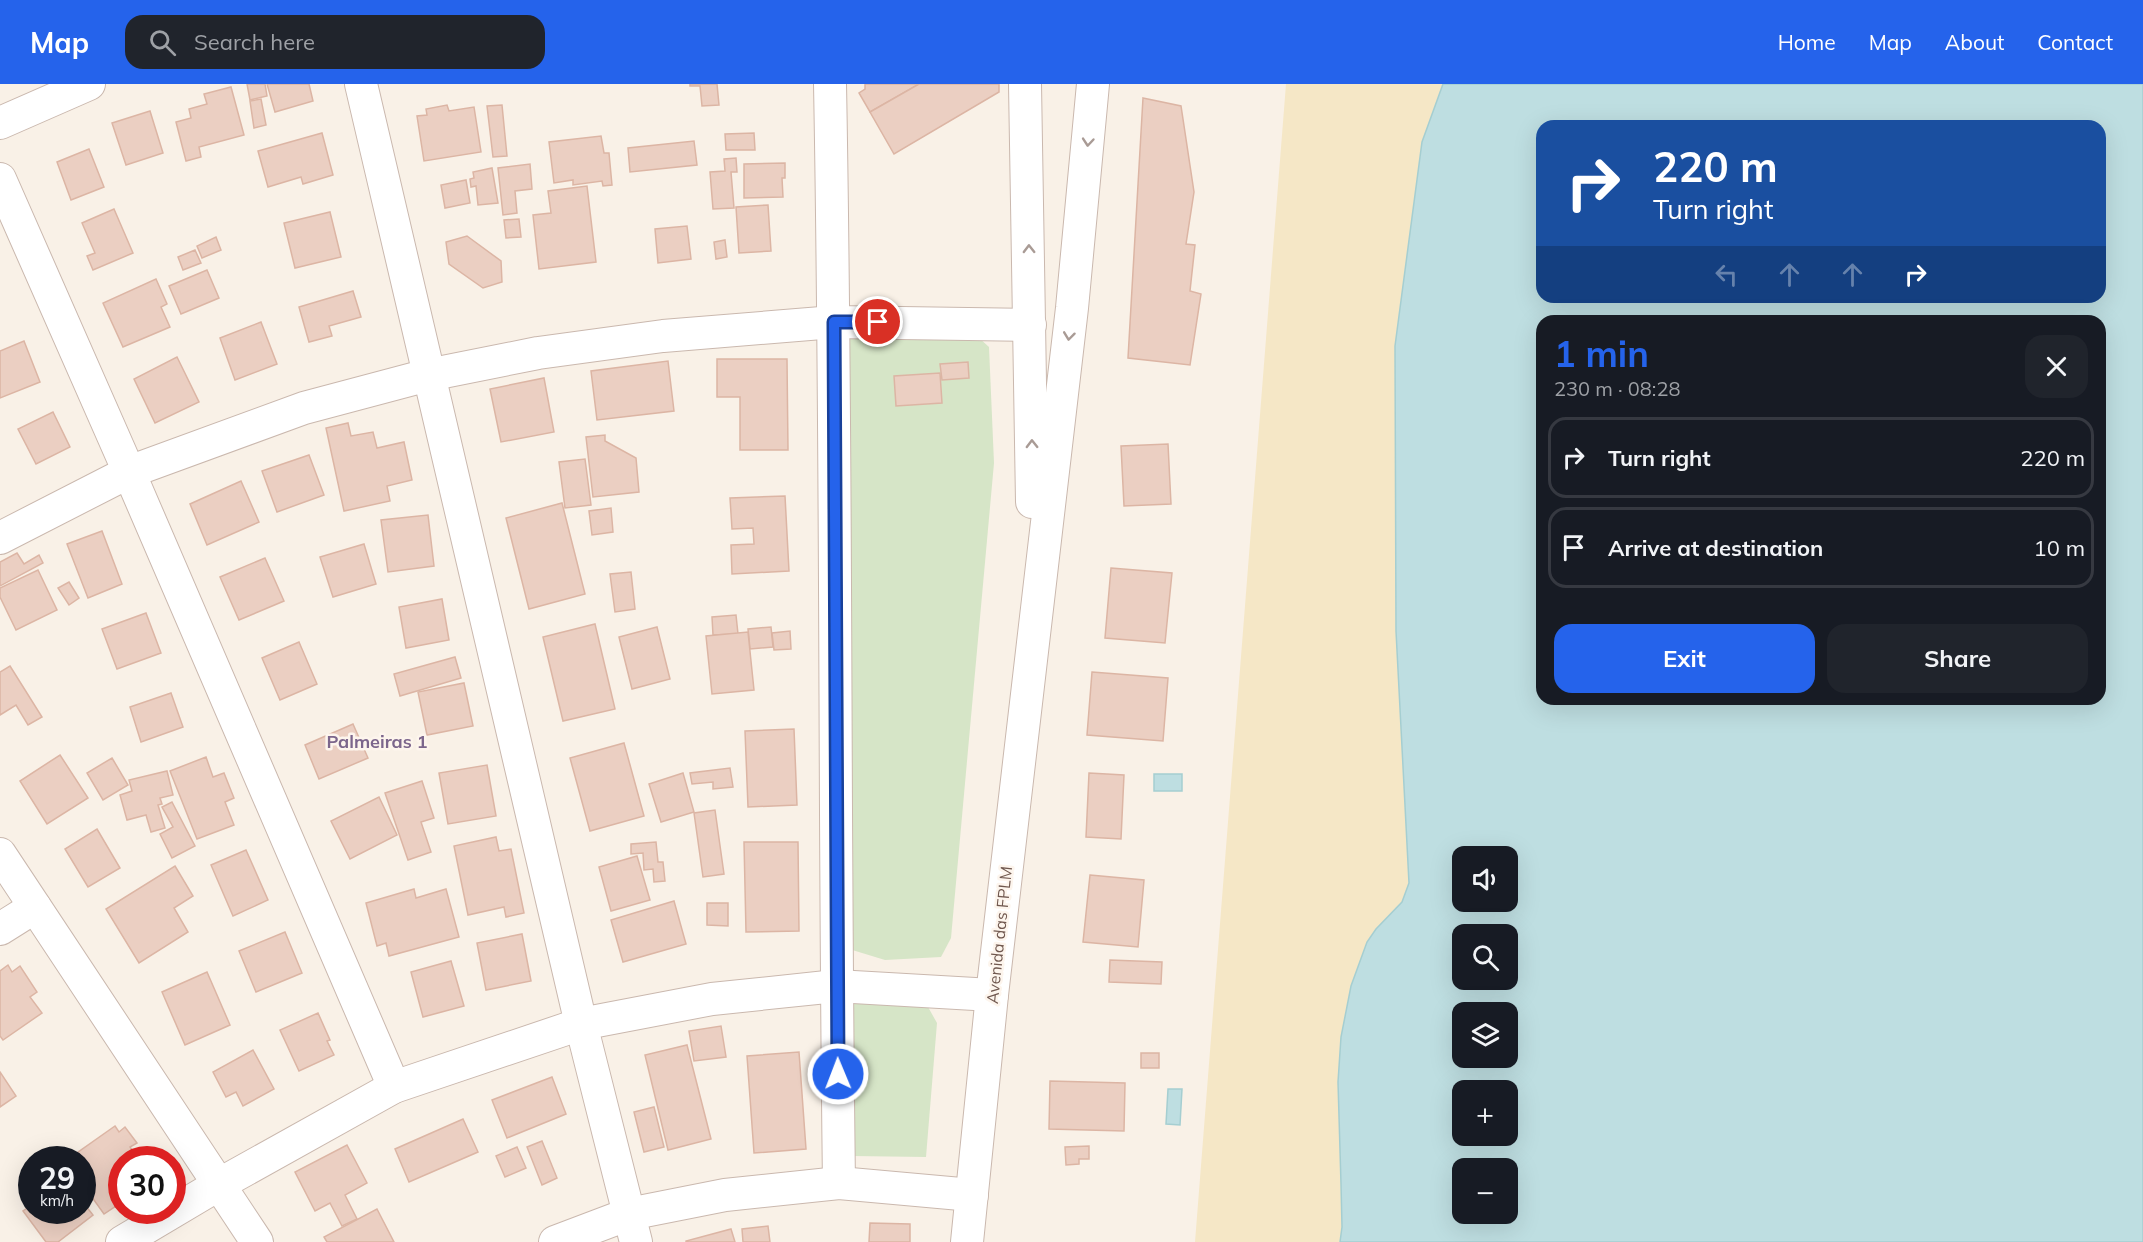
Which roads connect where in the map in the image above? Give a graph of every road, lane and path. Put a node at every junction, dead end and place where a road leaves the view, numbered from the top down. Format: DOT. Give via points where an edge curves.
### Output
graph roads {
  1 [pos="89,84"];
  2 [pos="361,84"];
  3 [pos="830,84"];
  4 [pos="1025,84"];
  5 [pos="1093,84"];
  6 [pos="0,123"];
  7 [pos="0,179"];
  8 [pos="834,322"];
  9 [pos="1030,325"];
  10 [pos="428,375"];
  11 [pos="129,472"];
  12 [pos="0,538"];
  13 [pos="1034,629"];
  14 [pos="0,854"];
  15 [pos="34,907"];
  16 [pos="0,929"];
  17 [pos="836,986"];
  18 [pos="992,995"];
  19 [pos="581,1024"];
  20 [pos="394,1087"];
  21 [pos="839,1183"];
  22 [pos="218,1185"];
  23 [pos="972,1195"];
  24 [pos="633,1228"];
  25 [pos="123,1242"];
  26 [pos="257,1242"];
  27 [pos="555,1242"];
  28 [pos="967,1242"];
  1 -- 6 [label="street"];
  2 -- 10 [label="street"];
  3 -- 8 [label="street"];
  9 -- 4 [label="street, one-way"];
  5 -- 13 [label="street, one-way" via="1072,308"];
  7 -- 11 [label="street"];
  8 -- 9 [label="street"];
  8 -- 10 [label="street" via="663,336 538,353"];
  8 -- 17 [label="street"];
  13 -- 9 [label="street, one-way"];
  10 -- 11 [label="street" via="304,408"];
  10 -- 19 [label="street"];
  11 -- 12 [label="street"];
  11 -- 20 [label="street"];
  13 -- 18 [label="street, Avenida das FPLM"];
  14 -- 15 [label="street"];
  15 -- 16 [label="street"];
  15 -- 22 [label="street"];
  17 -- 18 [label="street"];
  17 -- 19 [label="street" via="712,999"];
  17 -- 21 [label="street"];
  18 -- 23 [label="street, Avenida das FPLM"];
  19 -- 20 [label="street"];
  19 -- 24 [label="street"];
  20 -- 22 [label="street"];
  21 -- 23 [label="street"];
  21 -- 24 [label="street" via="726,1195"];
  22 -- 25 [label="street"];
  22 -- 26 [label="street"];
  23 -- 28 [label="street, Avenida das FPLM"];
  24 -- 27 [label="street"];
}
